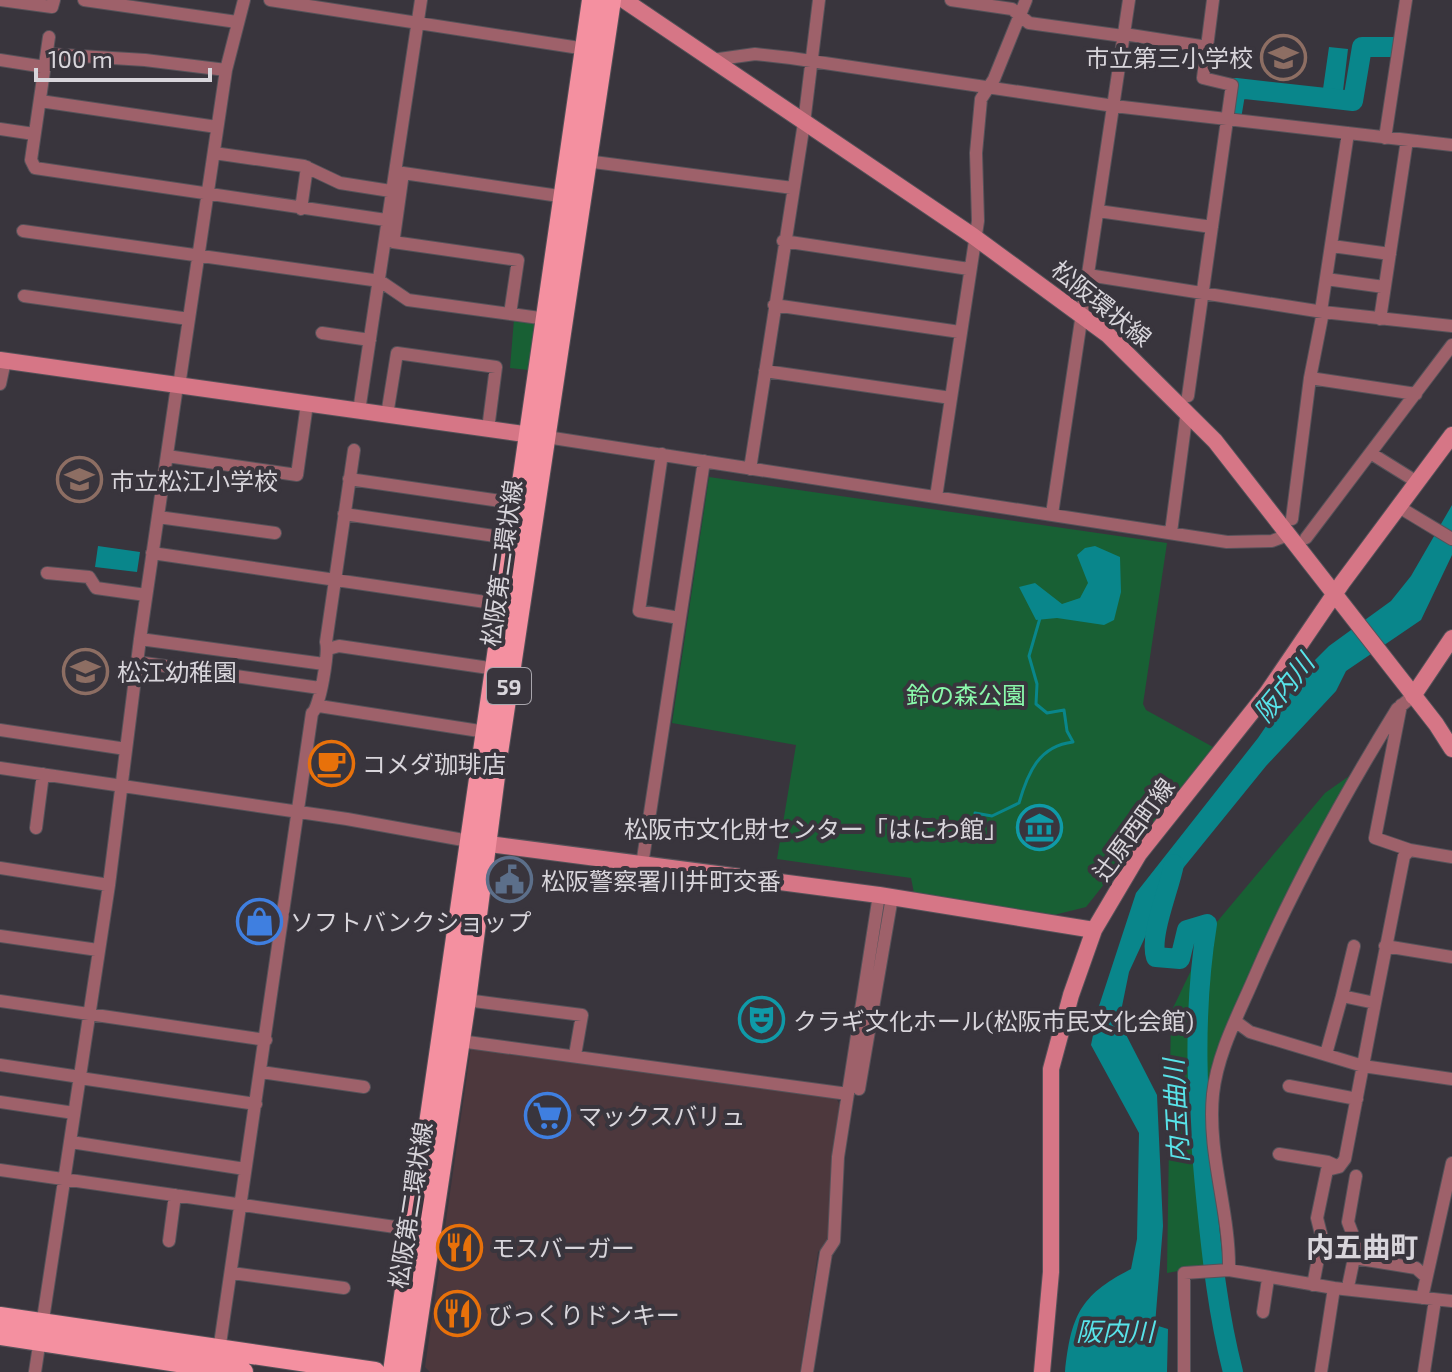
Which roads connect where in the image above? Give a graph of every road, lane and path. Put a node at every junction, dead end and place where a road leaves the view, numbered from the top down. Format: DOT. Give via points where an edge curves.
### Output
graph roads {
  1 [pos="0,0"];
  2 [pos="54,0"];
  3 [pos="84,0"];
  4 [pos="244,0"];
  5 [pos="270,0"];
  6 [pos="421,0"];
  7 [pos="592,0"];
  8 [pos="611,0"];
  9 [pos="624,0"];
  10 [pos="819,0"];
  11 [pos="951,0"];
  12 [pos="1026,0"];
  13 [pos="1129,0"];
  14 [pos="1213,0"];
  15 [pos="1406,0"];
  16 [pos="1020,17"];
  17 [pos="237,22"];
  18 [pos="417,23"];
  19 [pos="1123,35"];
  20 [pos="49,37"];
  21 [pos="1207,47"];
  22 [pos="586,49"];
  23 [pos="0,60"];
  24 [pos="46,60"];
  25 [pos="712,60"];
  26 [pos="812,62"];
  27 [pos="226,70"];
  28 [pos="987,88"];
  29 [pos="40,101"];
  30 [pos="1114,106"];
  31 [pos="1227,119"];
  32 [pos="804,123"];
  33 [pos="217,127"];
  34 [pos="0,129"];
  35 [pos="1348,133"];
  36 [pos="34,134"];
  37 [pos="1385,138"];
  38 [pos="1407,140"];
  39 [pos="1452,145"];
  40 [pos="214,153"];
  41 [pos="586,161"];
  42 [pos="307,167"];
  43 [pos="793,188"];
  44 [pos="396,191"];
  45 [pos="208,194"];
  46 [pos="566,197"];
  47 [pos="301,209"];
  48 [pos="1098,211"];
  49 [pos="386,220"];
  50 [pos="1212,227"];
  51 [pos="23,231"];
  52 [pos="973,236"];
  53 [pos="783,241"];
  54 [pos="393,242"];
  55 [pos="1332,246"];
  56 [pos="1390,254"];
  57 [pos="199,256"];
  58 [pos="969,269"];
  59 [pos="1088,275"];
  60 [pos="1326,279"];
  61 [pos="383,284"];
  62 [pos="1384,287"];
  63 [pos="1204,294"];
  64 [pos="24,296"];
  65 [pos="774,305"];
  66 [pos="1322,311"];
  67 [pos="1082,313"];
  68 [pos="510,314"];
  69 [pos="189,319"];
  70 [pos="547,319"];
  71 [pos="1380,319"];
  72 [pos="1452,326"];
  73 [pos="960,332"];
  74 [pos="322,333"];
  75 [pos="370,340"];
  76 [pos="1452,345"];
  77 [pos="2,361"];
  78 [pos="765,371"];
  79 [pos="1310,378"];
  80 [pos="0,384"];
  81 [pos="178,386"];
  82 [pos="1416,394"];
  83 [pos="951,398"];
  84 [pos="1188,403"];
  85 [pos="307,404"];
  86 [pos="359,411"];
  87 [pos="387,415"];
  88 [pos="488,429"];
  89 [pos="1452,435"];
  90 [pos="538,436"];
  91 [pos="354,450"];
  92 [pos="662,454"];
  93 [pos="1372,454"];
  94 [pos="167,456"];
  95 [pos="704,461"];
  96 [pos="750,469"];
  97 [pos="349,479"];
  98 [pos="1417,482"];
  99 [pos="936,497"];
  100 [pos="521,504"];
  101 [pos="1402,509"];
  102 [pos="344,514"];
  103 [pos="1052,514"];
  104 [pos="158,517"];
  105 [pos="1290,527"];
  106 [pos="1171,532"];
  107 [pos="275,533"];
  108 [pos="1306,538"];
  109 [pos="515,539"];
  110 [pos="1452,539"];
  111 [pos="152,553"];
  112 [pos="47,573"];
  113 [pos="336,579"];
  114 [pos="146,595"];
  115 [pos="1340,601"];
  116 [pos="506,605"];
  117 [pos="679,618"];
  118 [pos="1452,638"];
  119 [pos="140,639"];
  120 [pos="328,649"];
  121 [pos="137,662"];
  122 [pos="324,664"];
  123 [pos="496,669"];
  124 [pos="320,688"];
  125 [pos="1406,695"];
  126 [pos="319,706"];
  127 [pos="0,730"];
  128 [pos="486,732"];
  129 [pos="126,749"];
  130 [pos="1452,749"];
  131 [pos="0,768"];
  132 [pos="43,774"];
  133 [pos="122,785"];
  134 [pos="298,813"];
  135 [pos="36,828"];
  136 [pos="478,842"];
  137 [pos="1410,850"];
  138 [pos="1452,857"];
  139 [pos="642,865"];
  140 [pos="0,868"];
  141 [pos="109,885"];
  142 [pos="886,896"];
  143 [pos="1094,930"];
  144 [pos="0,936"];
  145 [pos="1354,946"];
  146 [pos="1385,946"];
  147 [pos="98,950"];
  148 [pos="1452,957"];
  149 [pos="1342,996"];
  150 [pos="466,1000"];
  151 [pos="0,1001"];
  152 [pos="1375,1003"];
  153 [pos="89,1014"];
  154 [pos="1235,1021"];
  155 [pos="266,1040"];
  156 [pos="460,1041"];
  157 [pos="1326,1054"];
  158 [pos="575,1055"];
  159 [pos="0,1065"];
  160 [pos="1363,1066"];
  161 [pos="261,1072"];
  162 [pos="80,1077"];
  163 [pos="1452,1079"];
  164 [pos="1289,1086"];
  165 [pos="364,1087"];
  166 [pos="854,1092"];
  167 [pos="1357,1099"];
  168 [pos="0,1102"];
  169 [pos="256,1104"];
  170 [pos="74,1113"];
  171 [pos="71,1142"];
  172 [pos="1279,1154"];
  173 [pos="1452,1163"];
  174 [pos="1339,1167"];
  175 [pos="245,1169"];
  176 [pos="0,1170"];
  177 [pos="1356,1176"];
  178 [pos="64,1180"];
  179 [pos="1449,1191"];
  180 [pos="175,1195"];
  181 [pos="241,1205"];
  182 [pos="416,1230"];
  183 [pos="169,1241"];
  184 [pos="1354,1258"];
  185 [pos="1225,1270"];
  186 [pos="232,1273"];
  187 [pos="1425,1276"];
  188 [pos="1268,1279"];
  189 [pos="1349,1282"];
  190 [pos="1313,1285"];
  191 [pos="344,1288"];
  192 [pos="1334,1288"];
  193 [pos="1428,1299"];
  194 [pos="1452,1301"];
  195 [pos="1263,1312"];
  196 [pos="0,1317"];
  197 [pos="41,1333"];
  198 [pos="0,1335"];
  199 [pos="219,1351"];
  200 [pos="35,1372"];
  201 [pos="243,1372"];
  202 [pos="375,1372"];
  203 [pos="393,1372"];
  204 [pos="410,1372"];
  205 [pos="807,1372"];
  206 [pos="1042,1372"];
  207 [pos="1184,1372"];
  208 [pos="1321,1372"];
  209 [pos="1424,1372"];
  1 -- 2 [label="street" via="52,7"];
  3 -- 17 [label="street"];
  4 -- 17 [label="street"];
  5 -- 18 [label="street"];
  6 -- 18 [label="street"];
  7 -- 22 [label="main road, 松阪第二環状線 / 59"];
  8 -- 41 [label="main road, 松阪第二環状線 / 59"];
  9 -- 25 [label="main road, 松阪環状線"];
  10 -- 26 [label="street"];
  11 -- 16 [label="street" via="1012,9"];
  12 -- 16 [label="street"];
  13 -- 19 [label="street"];
  14 -- 21 [label="street"];
  15 -- 37 [label="street"];
  16 -- 19 [label="street" via="1029,23"];
  16 -- 28 [label="street"];
  17 -- 27 [label="street"];
  18 -- 22 [label="street"];
  18 -- 44 [label="street"];
  19 -- 21 [label="street"];
  19 -- 30 [label="street"];
  20 -- 24 [label="street"];
  21 -- 31 [label="street" via="1203,78 1232,85"];
  22 -- 46 [label="main road, 松阪第二環状線 / 59"];
  23 -- 24 [label="street"];
  24 -- 27 [label="street" via="145,60"];
  24 -- 29 [label="street"];
  25 -- 26 [label="street" via="755,54"];
  25 -- 32 [label="main road, 松阪環状線"];
  26 -- 28 [label="street"];
  26 -- 32 [label="street"];
  27 -- 33 [label="street"];
  28 -- 30 [label="street"];
  28 -- 52 [label="street" via="981,99 978,221"];
  29 -- 33 [label="street"];
  29 -- 36 [label="street"];
  30 -- 31 [label="street"];
  30 -- 48 [label="street"];
  31 -- 35 [label="street"];
  31 -- 50 [label="street"];
  32 -- 43 [label="street"];
  32 -- 52 [label="main road, 松阪環状線"];
  33 -- 40 [label="street"];
  34 -- 36 [label="street"];
  35 -- 37 [label="street"];
  35 -- 55 [label="street"];
  36 -- 45 [label="street" via="31,160 42,171"];
  37 -- 38 [label="street"];
  38 -- 39 [label="street"];
  38 -- 56 [label="street"];
  40 -- 42 [label="street"];
  40 -- 45 [label="street"];
  41 -- 43 [label="street"];
  41 -- 90 [label="main road, 松阪第二環状線 / 59"];
  42 -- 44 [label="street" via="340,183"];
  42 -- 47 [label="street"];
  43 -- 53 [label="street"];
  44 -- 46 [label="street" via="403,173"];
  44 -- 49 [label="street"];
  44 -- 54 [label="street"];
  45 -- 47 [label="street"];
  45 -- 57 [label="street"];
  46 -- 70 [label="main road, 松阪第二環状線 / 59"];
  47 -- 49 [label="street"];
  48 -- 50 [label="street"];
  48 -- 59 [label="street"];
  49 -- 61 [label="street"];
  50 -- 63 [label="street"];
  51 -- 57 [label="street"];
  52 -- 58 [label="street"];
  52 -- 67 [label="main road, 松阪環状線"];
  53 -- 58 [label="street"];
  53 -- 65 [label="street"];
  54 -- 61 [label="street"];
  54 -- 68 [label="street" via="518,260"];
  55 -- 56 [label="street"];
  55 -- 60 [label="street"];
  56 -- 62 [label="street"];
  57 -- 61 [label="street"];
  57 -- 69 [label="street"];
  58 -- 73 [label="street"];
  59 -- 63 [label="street"];
  59 -- 67 [label="street"];
  60 -- 62 [label="street"];
  60 -- 66 [label="street"];
  61 -- 68 [label="street" via="408,300"];
  61 -- 75 [label="street"];
  62 -- 71 [label="street"];
  63 -- 66 [label="street"];
  63 -- 84 [label="street"];
  64 -- 69 [label="street"];
  65 -- 73 [label="street"];
  65 -- 78 [label="street"];
  66 -- 71 [label="street"];
  66 -- 79 [label="street"];
  67 -- 84 [label="main road, 松阪環状線"];
  67 -- 103 [label="street"];
  68 -- 70 [label="street"];
  69 -- 81 [label="street"];
  70 -- 90 [label="main road, 松阪第二環状線 / 59"];
  71 -- 72 [label="street"];
  73 -- 83 [label="street"];
  74 -- 75 [label="street"];
  75 -- 86 [label="street"];
  76 -- 82 [label="street"];
  77 -- 80 [label="street"];
  77 -- 81 [label="main road"];
  78 -- 83 [label="street"];
  78 -- 96 [label="street"];
  79 -- 82 [label="street"];
  79 -- 105 [label="street"];
  81 -- 85 [label="main road"];
  81 -- 94 [label="street"];
  82 -- 93 [label="street"];
  83 -- 99 [label="street"];
  84 -- 105 [label="main road, 松阪環状線"];
  84 -- 106 [label="street"];
  85 -- 86 [label="main road"];
  85 -- 94 [label="street" via="297,475"];
  86 -- 87 [label="main road"];
  87 -- 88 [label="main road"];
  87 -- 88 [label="street" via="397,353 496,367"];
  88 -- 90 [label="main road"];
  89 -- 98 [label="main road, 辻原西町線"];
  90 -- 92 [label="street"];
  90 -- 100 [label="main road, 松阪第二環状線 / 59"];
  90 -- 136 [label="main road, 松阪第二環状線 / 59"];
  91 -- 97 [label="street"];
  92 -- 95 [label="street"];
  92 -- 117 [label="street" via="639,611"];
  93 -- 98 [label="street"];
  93 -- 108 [label="street"];
  94 -- 104 [label="street"];
  95 -- 96 [label="street"];
  95 -- 117 [label="street"];
  96 -- 99 [label="street"];
  97 -- 100 [label="street"];
  97 -- 102 [label="street"];
  98 -- 101 [label="main road, 辻原西町線"];
  99 -- 103 [label="street"];
  100 -- 109 [label="main road, 松阪第二環状線 / 59"];
  101 -- 110 [label="street"];
  101 -- 115 [label="main road, 辻原西町線" via="1342,583"];
  102 -- 109 [label="street"];
  102 -- 113 [label="street"];
  103 -- 106 [label="street"];
  104 -- 107 [label="street"];
  104 -- 111 [label="street"];
  105 -- 106 [label="street" via="1257,542"];
  105 -- 115 [label="main road, 松阪環状線"];
  109 -- 116 [label="main road, 松阪第二環状線 / 59"];
  111 -- 113 [label="street"];
  111 -- 114 [label="street"];
  112 -- 114 [label="street" via="89,577 96,588"];
  113 -- 116 [label="street"];
  113 -- 120 [label="street"];
  114 -- 119 [label="street"];
  115 -- 125 [label="main road, 松阪環状線"];
  115 -- 143 [label="main road, 辻原西町線" via="1139,854"];
  116 -- 123 [label="main road, 松阪第二環状線 / 59"];
  117 -- 139 [label="street"];
  118 -- 125 [label="main road"];
  119 -- 121 [label="street"];
  119 -- 122 [label="street"];
  120 -- 122 [label="street"];
  120 -- 123 [label="street" via="339,646"];
  121 -- 124 [label="street"];
  121 -- 129 [label="street"];
  122 -- 124 [label="street"];
  123 -- 128 [label="main road, 松阪第二環状線 / 59"];
  124 -- 126 [label="street"];
  125 -- 130 [label="main road, 松阪環状線"];
  125 -- 137 [label="street" via="1375,838"];
  125 -- 154 [label="street" via="1306,867"];
  126 -- 128 [label="street"];
  126 -- 134 [label="street" via="312,713"];
  127 -- 129 [label="street"];
  128 -- 136 [label="main road, 松阪第二環状線 / 59"];
  129 -- 133 [label="street"];
  131 -- 132 [label="street"];
  132 -- 133 [label="street"];
  132 -- 135 [label="street"];
  133 -- 134 [label="street"];
  133 -- 141 [label="street"];
  134 -- 136 [label="street"];
  134 -- 155 [label="street"];
  136 -- 139 [label="main road"];
  136 -- 150 [label="main road, 松阪第二環状線 / 59"];
  136 -- 182 [label="main road, 松阪第二環状線 / 59"];
  137 -- 138 [label="street"];
  137 -- 146 [label="street" via="1404,856"];
  139 -- 142 [label="main road"];
  140 -- 141 [label="street"];
  141 -- 147 [label="street"];
  142 -- 143 [label="main road"];
  142 -- 166 [label="street"];
  143 -- 206 [label="main road, 辻原西町線" via="1051,1069 1051,1272"];
  144 -- 147 [label="street"];
  145 -- 149 [label="street"];
  146 -- 148 [label="street"];
  146 -- 152 [label="street"];
  147 -- 153 [label="street"];
  149 -- 152 [label="street"];
  149 -- 157 [label="street"];
  150 -- 156 [label="main road, 松阪第二環状線 / 59"];
  150 -- 158 [label="street" via="582,1015"];
  151 -- 153 [label="street"];
  152 -- 160 [label="street"];
  153 -- 155 [label="street"];
  153 -- 162 [label="street"];
  154 -- 157 [label="street" via="1250,1032"];
  154 -- 185 [label="street" via="1212,1098"];
  155 -- 161 [label="street"];
  156 -- 158 [label="street"];
  156 -- 204 [label="main road, 松阪第二環状線 / 59"];
  157 -- 160 [label="street"];
  158 -- 166 [label="street"];
  159 -- 162 [label="street"];
  160 -- 163 [label="street"];
  160 -- 167 [label="street"];
  161 -- 165 [label="street"];
  161 -- 169 [label="street"];
  162 -- 169 [label="street"];
  162 -- 170 [label="street"];
  164 -- 167 [label="street"];
  166 -- 205 [label="street" via="836,1180 834,1241 826,1253"];
  167 -- 174 [label="street"];
  168 -- 170 [label="street"];
  169 -- 175 [label="street"];
  170 -- 171 [label="street"];
  171 -- 175 [label="street"];
  171 -- 178 [label="street"];
  172 -- 174 [label="street"];
  173 -- 179 [label="street"];
  174 -- 190 [label="street" via="1327,1170 1317,1218 1322,1238"];
  175 -- 181 [label="street"];
  176 -- 178 [label="street"];
  177 -- 184 [label="street" via="1348,1222 1356,1243"];
  178 -- 180 [label="street"];
  178 -- 197 [label="street"];
  179 -- 187 [label="street"];
  180 -- 181 [label="street"];
  180 -- 183 [label="street"];
  181 -- 182 [label="street"];
  181 -- 186 [label="street"];
  182 -- 203 [label="main road, 松阪第二環状線 / 59"];
  184 -- 187 [label="street" via="1416,1268"];
  184 -- 189 [label="street"];
  185 -- 188 [label="street"];
  185 -- 207 [label="street" via="1184,1273"];
  186 -- 191 [label="street"];
  186 -- 199 [label="street"];
  187 -- 193 [label="street"];
  188 -- 190 [label="street"];
  188 -- 195 [label="street"];
  190 -- 192 [label="street"];
  192 -- 193 [label="street"];
  192 -- 208 [label="street"];
  193 -- 194 [label="street"];
  193 -- 209 [label="street"];
  196 -- 197 [label="main road"];
  197 -- 198 [label="main road"];
  197 -- 199 [label="main road"];
  197 -- 200 [label="street"];
  197 -- 201 [label="main road"];
  199 -- 202 [label="main road"];
}
